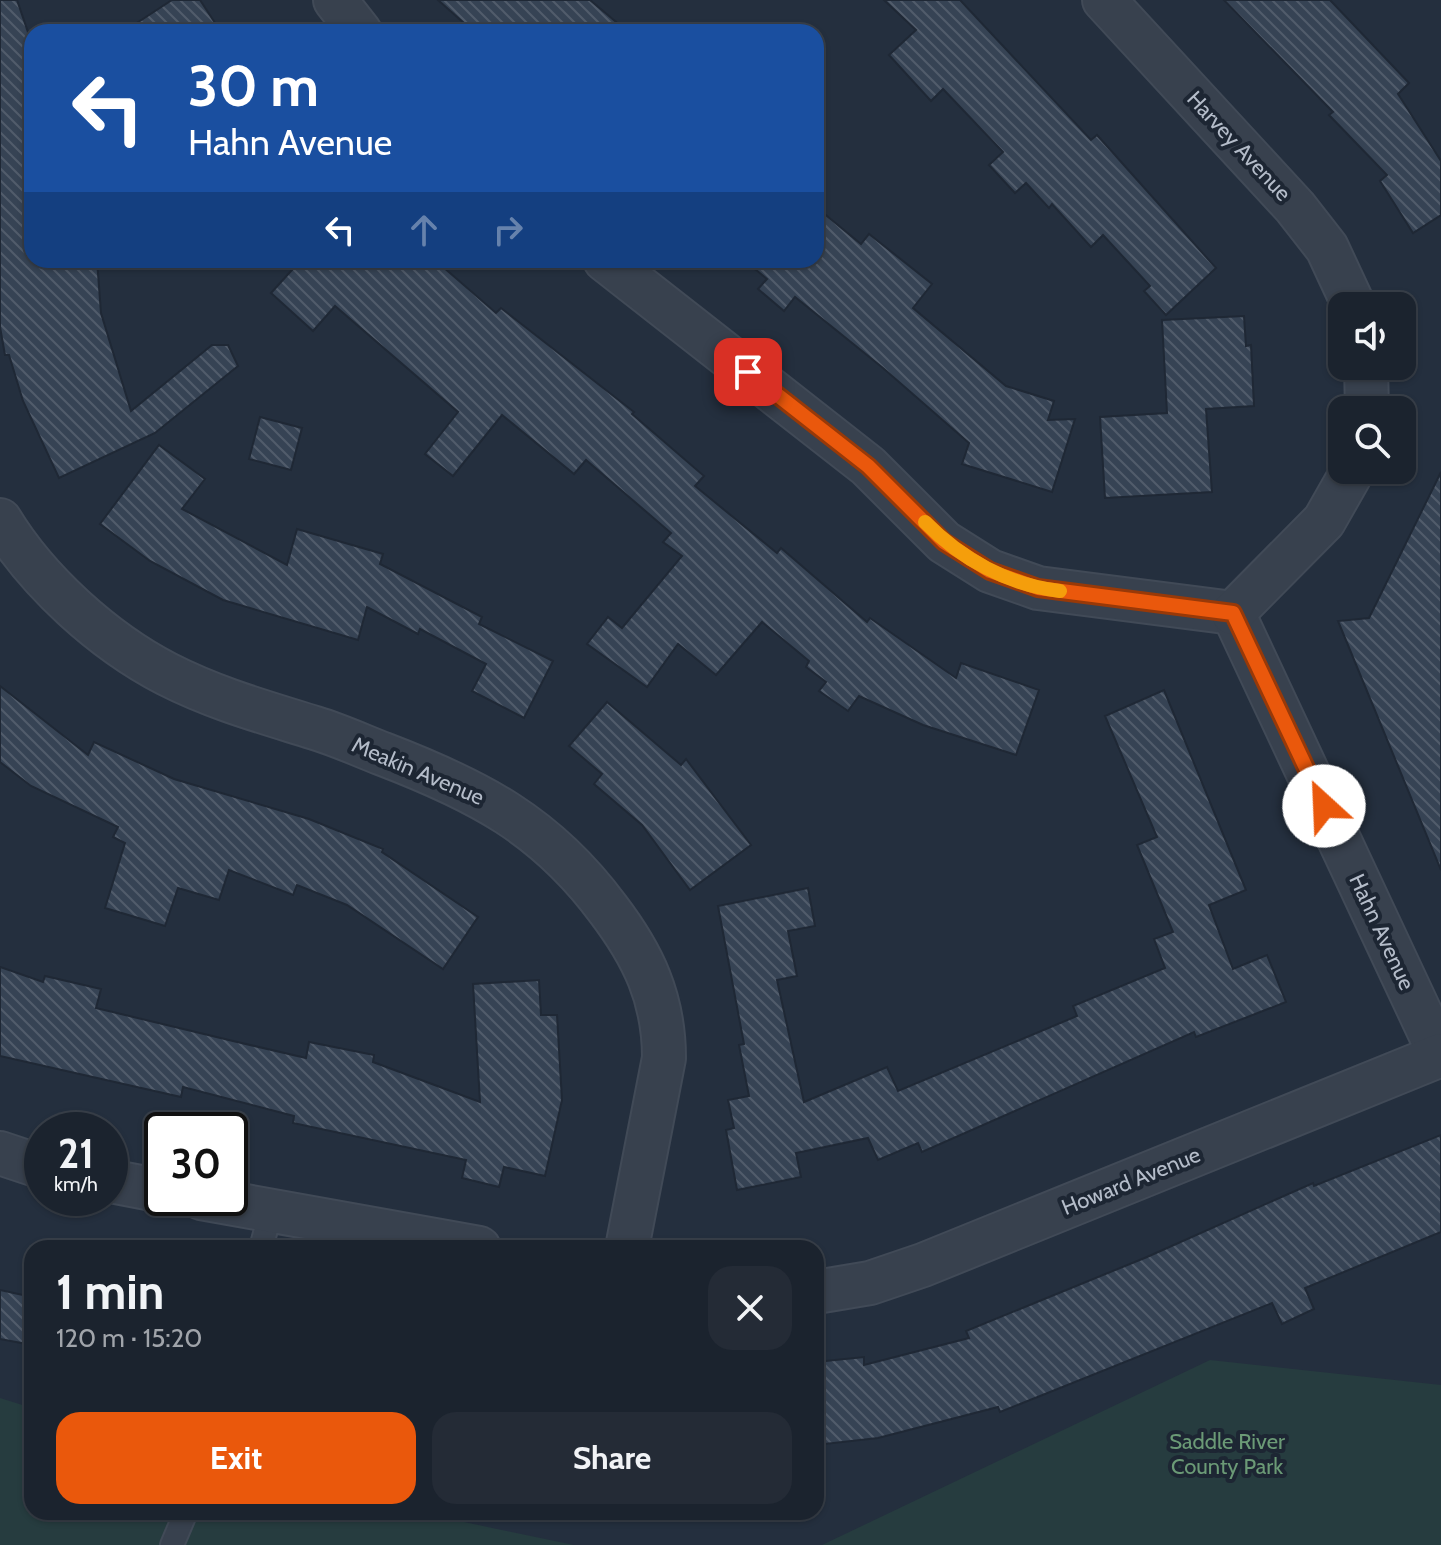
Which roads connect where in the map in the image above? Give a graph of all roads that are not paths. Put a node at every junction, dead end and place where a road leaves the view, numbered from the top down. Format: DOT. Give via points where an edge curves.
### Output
graph roads {
  1 [pos="335,0"];
  2 [pos="1104,0"];
  3 [pos="354,24"];
  4 [pos="615,268"];
  5 [pos="1347,292"];
  6 [pos="1345,484"];
  7 [pos="0,520"];
  8 [pos="1233,613"];
  9 [pos="1440,1055"];
  10 [pos="0,1153"];
  11 [pos="24,1161"];
  12 [pos="239,1216"];
  13 [pos="266,1229"];
  14 [pos="389,1240"];
  15 [pos="629,1240"];
  16 [pos="824,1291"];
  17 [pos="183,1520"];
  18 [pos="172,1545"];
  1 -- 3 [label="street"];
  2 -- 5 [label="street, Harvey Avenue" via="1295,207 1327,248"];
  4 -- 8 [label="street" via="868,466 944,542 990,571 1038,588"];
  6 -- 8 [label="street" via="1324,521"];
  7 -- 15 [label="street, Meakin Avenue" via="50,583 100,629 164,673 234,705 315,728 457,783 512,815 562,854 593,888 637,947 656,995 664,1042"];
  8 -- 9 [label="street, Hahn Avenue"];
  9 -- 16 [label="street, Howard Avenue" via="923,1265 870,1283"];
  10 -- 11 [label="street"];
  12 -- 13 [label="street"];
  13 -- 14 [label="street"];
  17 -- 18 [label="lane"];
}
